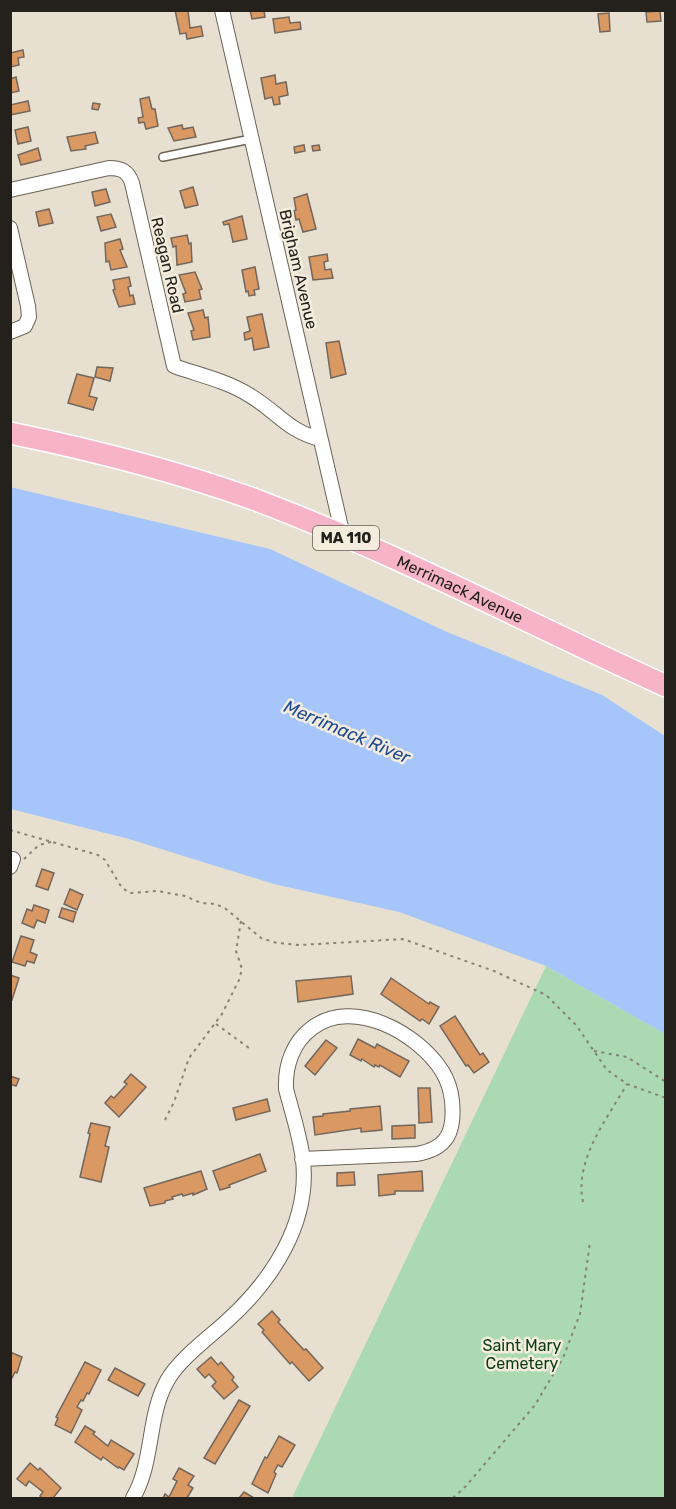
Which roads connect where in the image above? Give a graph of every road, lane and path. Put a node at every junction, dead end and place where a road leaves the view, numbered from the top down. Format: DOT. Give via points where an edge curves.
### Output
graph roads {
  1 [pos="222,10"];
  2 [pos="251,139"];
  3 [pos="164,157"];
  4 [pos="10,190"];
  5 [pos="10,228"];
  6 [pos="10,332"];
  7 [pos="10,433"];
  8 [pos="320,439"];
  9 [pos="343,536"];
  10 [pos="666,687"];
  11 [pos="10,830"];
  12 [pos="54,842"];
  13 [pos="12,863"];
  14 [pos="241,921"];
  15 [pos="216,1024"];
  16 [pos="249,1047"];
  17 [pos="594,1051"];
  18 [pos="666,1082"];
  19 [pos="627,1084"];
  20 [pos="666,1098"];
  21 [pos="165,1120"];
  22 [pos="302,1159"];
  23 [pos="583,1202"];
  24 [pos="590,1242"];
  25 [pos="133,1498"];
  26 [pos="453,1498"];
  1 -- 2 [label="street, Brigham Avenue"];
  2 -- 3 [label="lane"];
  2 -- 8 [label="street, Brigham Avenue"];
  4 -- 8 [label="street, Reagan Road" via="109,168 126,172 132,183 174,366 243,391 293,429"];
  5 -- 6 [label="street" via="29,312 25,326"];
  7 -- 9 [label="main road, Merrimack Avenue / MA 110" via="159,469 255,500"];
  8 -- 9 [label="street, Brigham Avenue"];
  9 -- 10 [label="main road, Merrimack Avenue / MA 110"];
  11 -- 12 [label="path"];
  12 -- 13 [label="path" via="39,845 23,860"];
  12 -- 14 [label="path" via="98,855 122,888 131,893 157,891 185,896 216,904"];
  14 -- 15 [label="path" via="236,951 242,974"];
  14 -- 17 [label="path" via="261,938 277,943 403,939 494,971 546,995 576,1025"];
  15 -- 16 [label="path"];
  15 -- 21 [label="path" via="189,1058"];
  17 -- 18 [label="path" via="627,1056"];
  17 -- 19 [label="path" via="608,1070"];
  19 -- 20 [label="path"];
  19 -- 23 [label="path" via="586,1158 580,1189"];
  22 -- 22 [label="street" via="286,1078 294,1049 319,1023 342,1015 369,1018 417,1043 443,1072 451,1097 453,1124 440,1146 416,1154"];
  22 -- 25 [label="street" via="302,1192 285,1250 249,1301 168,1378 157,1406 145,1472"];
  24 -- 26 [label="path" via="580,1314 563,1358 535,1405"];
}
